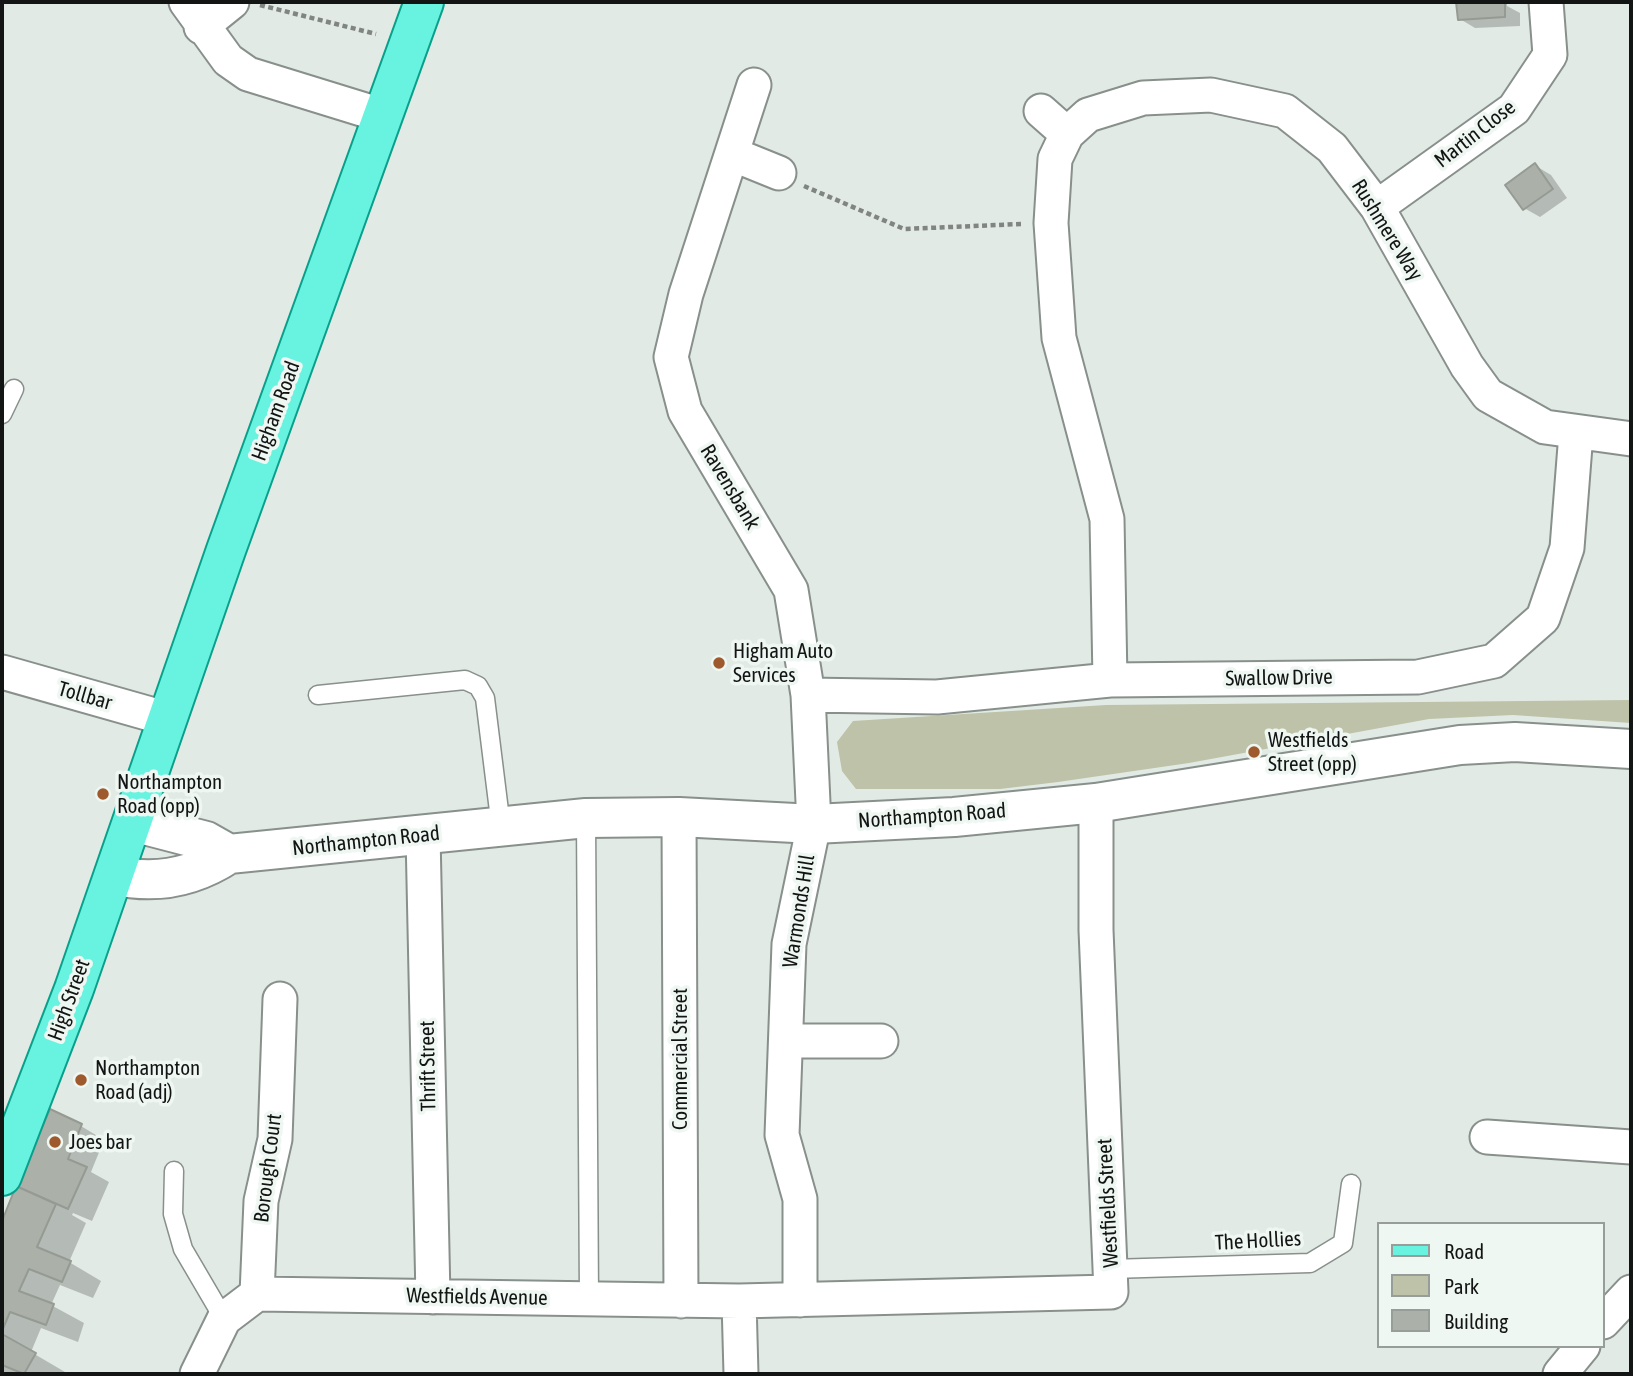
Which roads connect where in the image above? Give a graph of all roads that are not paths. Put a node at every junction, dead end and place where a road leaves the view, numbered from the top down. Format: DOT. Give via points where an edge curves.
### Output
graph roads {
  1 [pos="424,2"];
  2 [pos="1546,2"];
  3 [pos="246,3"];
  4 [pos="194,15"];
  5 [pos="754,85"];
  6 [pos="1041,111"];
  7 [pos="381,115"];
  8 [pos="1068,134"];
  9 [pos="732,155"];
  10 [pos="779,173"];
  11 [pos="1377,207"];
  12 [pos="14,389"];
  13 [pos="2,414"];
  14 [pos="1576,433"];
  15 [pos="1631,439"];
  16 [pos="2,672"];
  17 [pos="1110,680"];
  18 [pos="318,695"];
  19 [pos="808,695"];
  20 [pos="168,719"];
  21 [pos="1631,749"];
  22 [pos="1096,803"];
  23 [pos="679,817"];
  24 [pos="586,818"];
  25 [pos="132,822"];
  26 [pos="814,824"];
  27 [pos="501,827"];
  28 [pos="423,835"];
  29 [pos="229,854"];
  30 [pos="114,875"];
  31 [pos="280,999"];
  32 [pos="786,1041"];
  33 [pos="881,1041"];
  34 [pos="1487,1137"];
  35 [pos="1631,1147"];
  36 [pos="174,1171"];
  37 [pos="2,1176"];
  38 [pos="1351,1184"];
  39 [pos="1111,1269"];
  40 [pos="1631,1292"];
  41 [pos="257,1294"];
  42 [pos="433,1297"];
  43 [pos="589,1299"];
  44 [pos="800,1300"];
  45 [pos="681,1301"];
  46 [pos="739,1301"];
  47 [pos="224,1319"];
  48 [pos="1605,1320"];
  49 [pos="1581,1348"];
  50 [pos="197,1374"];
  51 [pos="741,1374"];
  52 [pos="1560,1374"];
  1 -- 7 [label="main road, Higham Road"];
  2 -- 11 [label="street, Martin Close" via="1550,55 1514,109"];
  3 -- 4 [label="street"];
  4 -- 7 [label="street" via="228,60 248,74"];
  5 -- 9 [label="street, Ravensbank"];
  6 -- 8 [label="street"];
  7 -- 20 [label="main road, Higham Road"];
  8 -- 11 [label="street, Rushmere Way" via="1088,115 1143,98 1212,95 1286,111 1332,148"];
  8 -- 17 [label="street, Rushmere Way" via="1055,159 1051,223 1059,338 1107,520"];
  9 -- 10 [label="street"];
  9 -- 19 [label="street, Ravensbank" via="686,294 671,357 685,411 791,590"];
  11 -- 14 [label="street, Rushmere Way" via="1467,366 1489,396 1545,427"];
  12 -- 13 [label="lane"];
  14 -- 15 [label="street, Rushmere Way"];
  14 -- 17 [label="street, Swallow Drive" via="1567,548 1543,618 1494,661 1418,677"];
  16 -- 20 [label="street, Tollbar"];
  17 -- 19 [label="street, Swallow Drive" via="937,697"];
  18 -- 27 [label="lane" via="465,680 478,686 485,698"];
  19 -- 26 [label="street, Ravensbank"];
  20 -- 25 [label="main road, Higham Road"];
  21 -- 22 [label="main road, Northampton Road" via="1515,742 1460,746"];
  22 -- 26 [label="main road, Northampton Road"];
  22 -- 39 [label="street, Westfields Street" via="1096,930"];
  23 -- 24 [label="main road, Northampton Road"];
  23 -- 26 [label="main road, Northampton Road"];
  23 -- 45 [label="street, Commercial Street"];
  24 -- 27 [label="main road, Northampton Road"];
  24 -- 43 [label="lane"];
  25 -- 29 [label="main road" via="206,842"];
  25 -- 30 [label="main road, High Street"];
  26 -- 32 [label="street, Warmonds Hill" via="789,944"];
  27 -- 28 [label="main road, Northampton Road"];
  28 -- 29 [label="main road, Northampton Road"];
  28 -- 42 [label="street, Thrift Street"];
  29 -- 30 [label="main road" via="186,875 136,881"];
  30 -- 37 [label="main road, High Street"];
  31 -- 41 [label="street, Borough Court" via="275,1139 261,1201"];
  32 -- 33 [label="street"];
  32 -- 44 [label="street, Warmonds Hill" via="782,1135 800,1199"];
  34 -- 35 [label="street"];
  36 -- 47 [label="lane" via="173,1214 183,1249"];
  38 -- 39 [label="lane, The Hollies" via="1343,1243 1310,1263"];
  39 -- 44 [label="street, Westfields Street" via="1111,1292"];
  40 -- 48 [label="street"];
  41 -- 42 [label="street, Westfields Avenue"];
  41 -- 47 [label="street"];
  42 -- 43 [label="street, Westfields Avenue"];
  43 -- 45 [label="street, Westfields Avenue"];
  44 -- 46 [label="street, Westfields Avenue"];
  45 -- 46 [label="street, Westfields Avenue"];
  46 -- 51 [label="street"];
  47 -- 50 [label="street"];
  49 -- 52 [label="street"];
}
